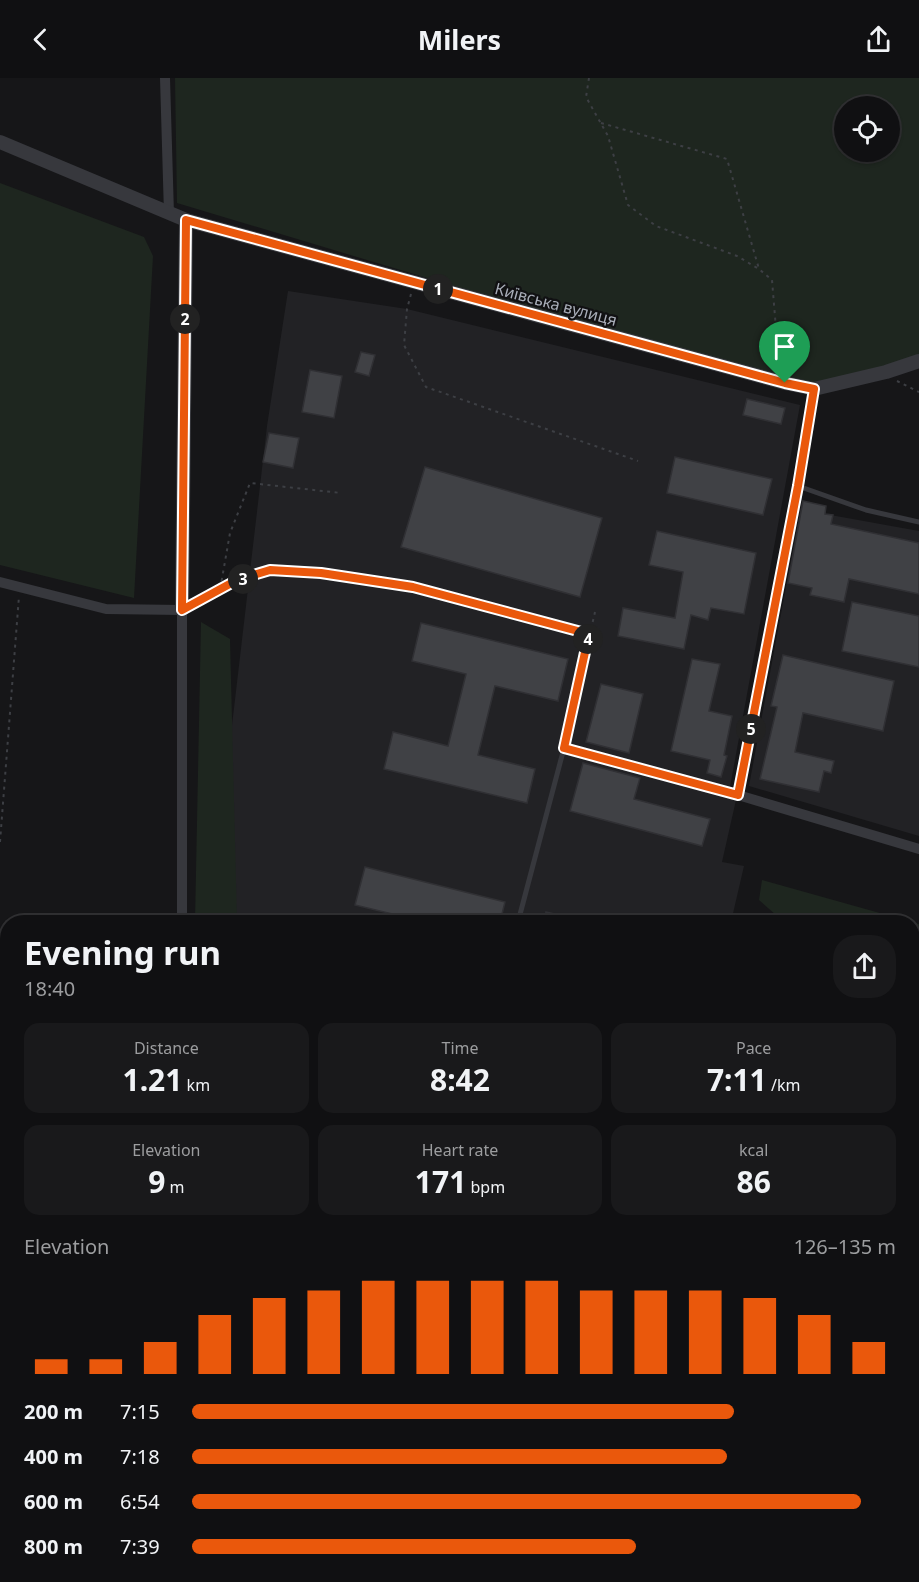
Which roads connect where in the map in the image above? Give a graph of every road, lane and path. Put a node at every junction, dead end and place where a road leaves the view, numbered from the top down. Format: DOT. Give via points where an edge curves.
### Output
graph roads {
  1 [pos="165,78"];
  2 [pos="589,78"];
  3 [pos="601,123"];
  4 [pos="0,142"];
  5 [pos="169,214"];
  6 [pos="186,220"];
  7 [pos="759,269"];
  8 [pos="414,283"];
  9 [pos="919,361"];
  10 [pos="886,372"];
  11 [pos="785,383"];
  12 [pos="814,389"];
  13 [pos="919,392"];
  14 [pos="638,461"];
  15 [pos="798,486"];
  16 [pos="341,493"];
  17 [pos="919,522"];
  18 [pos="0,582"];
  19 [pos="19,588"];
  20 [pos="220,590"];
  21 [pos="182,610"];
  22 [pos="595,612"];
  23 [pos="589,634"];
  24 [pos="564,748"];
  25 [pos="738,795"];
  26 [pos="0,842"];
  27 [pos="919,849"];
  28 [pos="182,915"];
  29 [pos="520,915"];
  1 -- 5 [label="street"];
  2 -- 3 [label="path" via="586,97"];
  3 -- 7 [label="path" via="628,205 656,226 737,256"];
  3 -- 7 [label="path" via="727,159"];
  4 -- 5 [label="street, Київська вулиця"];
  5 -- 6 [label="street, Київська вулиця"];
  6 -- 8 [label="street, Київська вулиця"];
  6 -- 21 [label="street"];
  7 -- 11 [label="path" via="772,280"];
  8 -- 11 [label="street, Київська вулиця"];
  8 -- 14 [label="path" via="404,345 426,387"];
  9 -- 10 [label="street, Київська вулиця"];
  10 -- 12 [label="street, Київська вулиця"];
  10 -- 13 [label="path"];
  11 -- 12 [label="street, Київська вулиця"];
  12 -- 15 [label="street"];
  15 -- 17 [label="lane" via="866,510"];
  15 -- 25 [label="street"];
  16 -- 20 [label="path" via="250,483 230,533"];
  18 -- 19 [label="street"];
  19 -- 21 [label="street" via="106,609"];
  19 -- 26 [label="path"];
  20 -- 21 [label="path"];
  20 -- 23 [label="path" via="270,570 321,573 413,587"];
  21 -- 28 [label="street"];
  22 -- 23 [label="path"];
  23 -- 24 [label="path"];
  24 -- 25 [label="lane"];
  24 -- 29 [label="lane"];
  25 -- 27 [label="street"];
}
